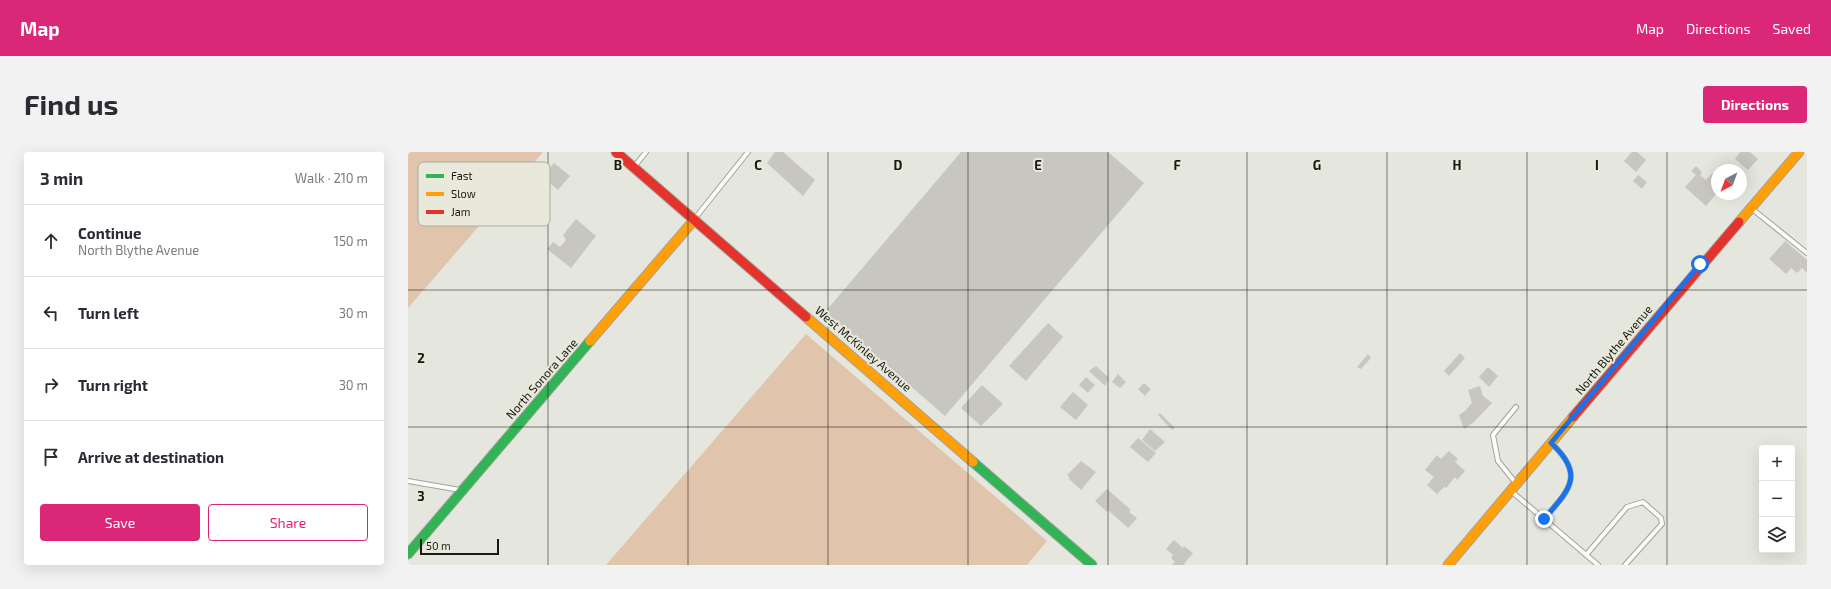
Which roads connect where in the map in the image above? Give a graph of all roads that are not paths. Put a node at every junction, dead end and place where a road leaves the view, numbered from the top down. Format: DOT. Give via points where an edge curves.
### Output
graph roads {
  1 [pos="616,152"];
  2 [pos="646,152"];
  3 [pos="748,152"];
  4 [pos="1799,152"];
  5 [pos="634,167"];
  6 [pos="1750,208"];
  7 [pos="695,219"];
  8 [pos="1807,253"];
  9 [pos="1516,407"];
  10 [pos="1551,443"];
  11 [pos="408,481"];
  12 [pos="1514,487"];
  13 [pos="462,490"];
  14 [pos="1544,519"];
  15 [pos="408,554"];
  16 [pos="1586,555"];
  17 [pos="1092,565"];
  18 [pos="1448,565"];
  19 [pos="1598,565"];
  20 [pos="1625,565"];
  1 -- 5 [label="street, West McKinley Avenue"];
  2 -- 5 [label="lane"];
  3 -- 7 [label="lane"];
  4 -- 6 [label="street, North Blythe Avenue"];
  5 -- 7 [label="street, West McKinley Avenue"];
  6 -- 8 [label="lane"];
  6 -- 10 [label="street, North Blythe Avenue"];
  7 -- 13 [label="street, North Sonora Lane"];
  7 -- 17 [label="street, West McKinley Avenue"];
  9 -- 12 [label="lane" via="1493,435 1498,461"];
  10 -- 12 [label="street, North Blythe Avenue"];
  10 -- 14 [label="lane" via="1567,460 1570,483 1565,494"];
  11 -- 13 [label="lane"];
  12 -- 14 [label="lane"];
  12 -- 18 [label="street, North Blythe Avenue"];
  13 -- 15 [label="street, North Sonora Lane"];
  14 -- 16 [label="lane"];
  16 -- 19 [label="lane"];
  16 -- 20 [label="lane" via="1627,507 1643,502 1661,518 1662,524"];
}
